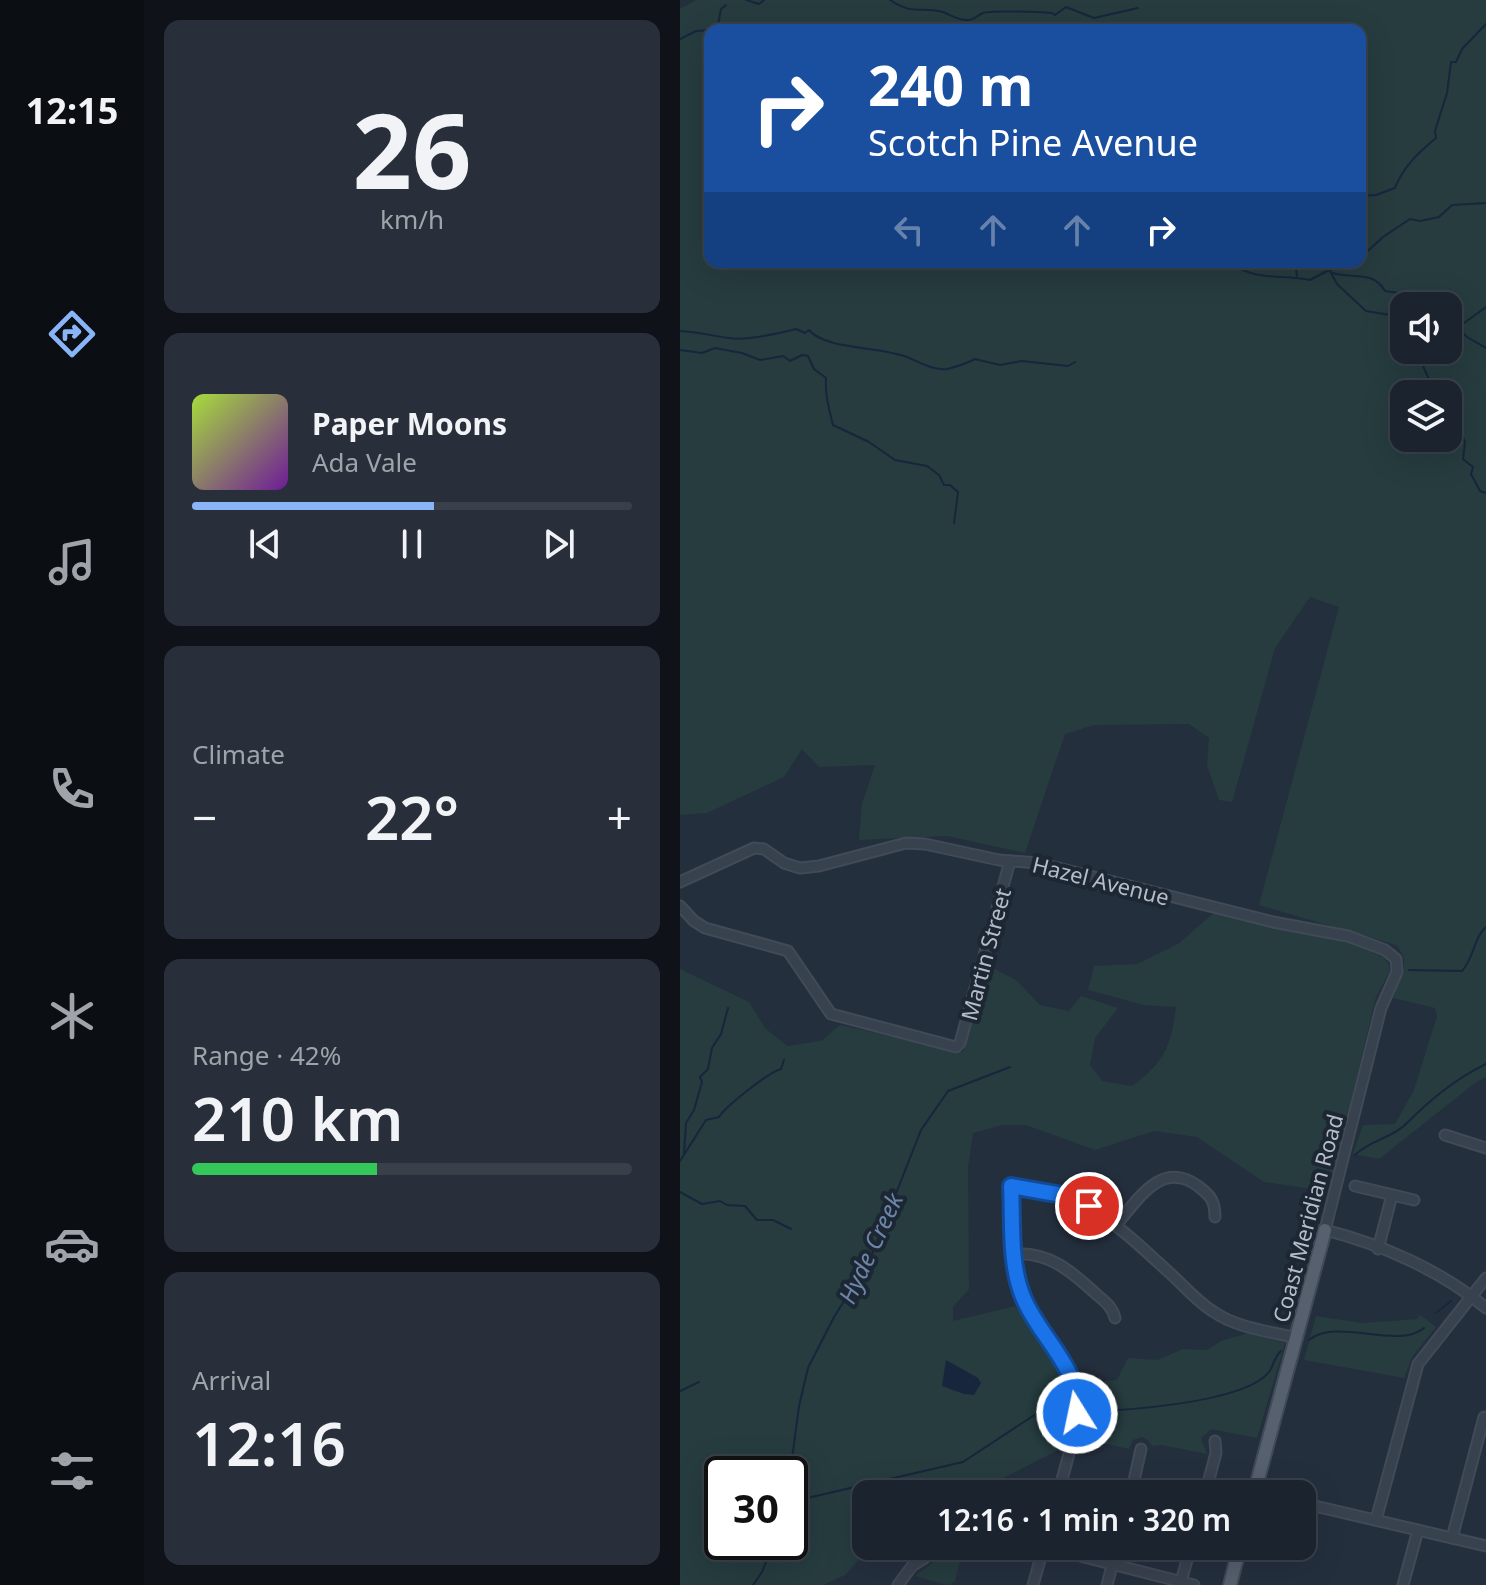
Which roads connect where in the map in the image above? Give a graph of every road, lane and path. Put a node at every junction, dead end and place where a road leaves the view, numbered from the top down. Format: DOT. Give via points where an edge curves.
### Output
graph roads {
  1 [pos="1010,861"];
  2 [pos="680,882"];
  3 [pos="680,906"];
  4 [pos="1393,955"];
  5 [pos="1445,1135"];
  6 [pos="1486,1148"];
  7 [pos="1355,1186"];
  8 [pos="1392,1195"];
  9 [pos="1414,1200"];
  10 [pos="1215,1217"];
  11 [pos="1116,1225"];
  12 [pos="1325,1230"];
  13 [pos="1378,1249"];
  14 [pos="1015,1254"];
  15 [pos="1486,1278"];
  16 [pos="1473,1297"];
  17 [pos="1486,1308"];
  18 [pos="1115,1318"];
  19 [pos="1296,1338"];
  20 [pos="1484,1417"];
  21 [pos="1215,1441"];
  22 [pos="1141,1449"];
  23 [pos="1062,1480"];
  24 [pos="1134,1480"];
  25 [pos="1209,1480"];
  26 [pos="1261,1480"];
  27 [pos="1316,1506"];
  28 [pos="1376,1520"];
  29 [pos="1418,1530"];
  30 [pos="1452,1538"];
  31 [pos="1486,1546"];
  32 [pos="922,1560"];
  33 [pos="1039,1560"];
  34 [pos="1097,1560"];
  35 [pos="1114,1560"];
  36 [pos="1187,1560"];
  37 [pos="1236,1560"];
  38 [pos="1113,1564"];
  39 [pos="1181,1583"];
  40 [pos="898,1585"];
  41 [pos="1033,1585"];
  42 [pos="1107,1585"];
  43 [pos="1194,1585"];
  44 [pos="1230,1585"];
  45 [pos="1403,1585"];
  1 -- 2 [label="street, Hazel Avenue" via="906,843 800,868 764,849 747,850"];
  1 -- 3 [label="street, Martin Street" via="959,1046 835,1017 788,951 705,928"];
  1 -- 4 [label="street, Hazel Avenue" via="1038,863 1341,935"];
  4 -- 12 [label="street, Coast Meridian Road" via="1398,970 1381,1008"];
  5 -- 6 [label="street"];
  7 -- 8 [label="street"];
  8 -- 9 [label="street"];
  8 -- 13 [label="street"];
  10 -- 11 [label="street" via="1209,1194 1172,1176 1150,1186"];
  11 -- 14 [label="street" via="1069,1197 1011,1186"];
  11 -- 19 [label="street" via="1213,1312"];
  12 -- 13 [label="street"];
  12 -- 19 [label="main road, Coast Meridian Road"];
  13 -- 16 [label="street"];
  14 -- 18 [label="street" via="1044,1257 1065,1267 1112,1309"];
  14 -- 23 [label="street" via="1026,1303 1065,1362 1076,1393 1077,1420"];
  15 -- 16 [label="street"];
  16 -- 17 [label="street"];
  16 -- 28 [label="street" via="1417,1368"];
  19 -- 26 [label="main road, Coast Meridian Road"];
  20 -- 30 [label="street"];
  21 -- 25 [label="street"];
  22 -- 24 [label="street"];
  27 -- 28 [label="street"];
  28 -- 29 [label="street"];
  29 -- 30 [label="street"];
  29 -- 45 [label="street"];
  30 -- 31 [label="street"];
  32 -- 40 [label="street"];
  33 -- 41 [label="street"];
  34 -- 38 [label="street"];
  35 -- 38 [label="street"];
  36 -- 39 [label="street"];
  37 -- 44 [label="main road"];
  38 -- 39 [label="street"];
  38 -- 42 [label="street"];
  39 -- 43 [label="street"];
}
